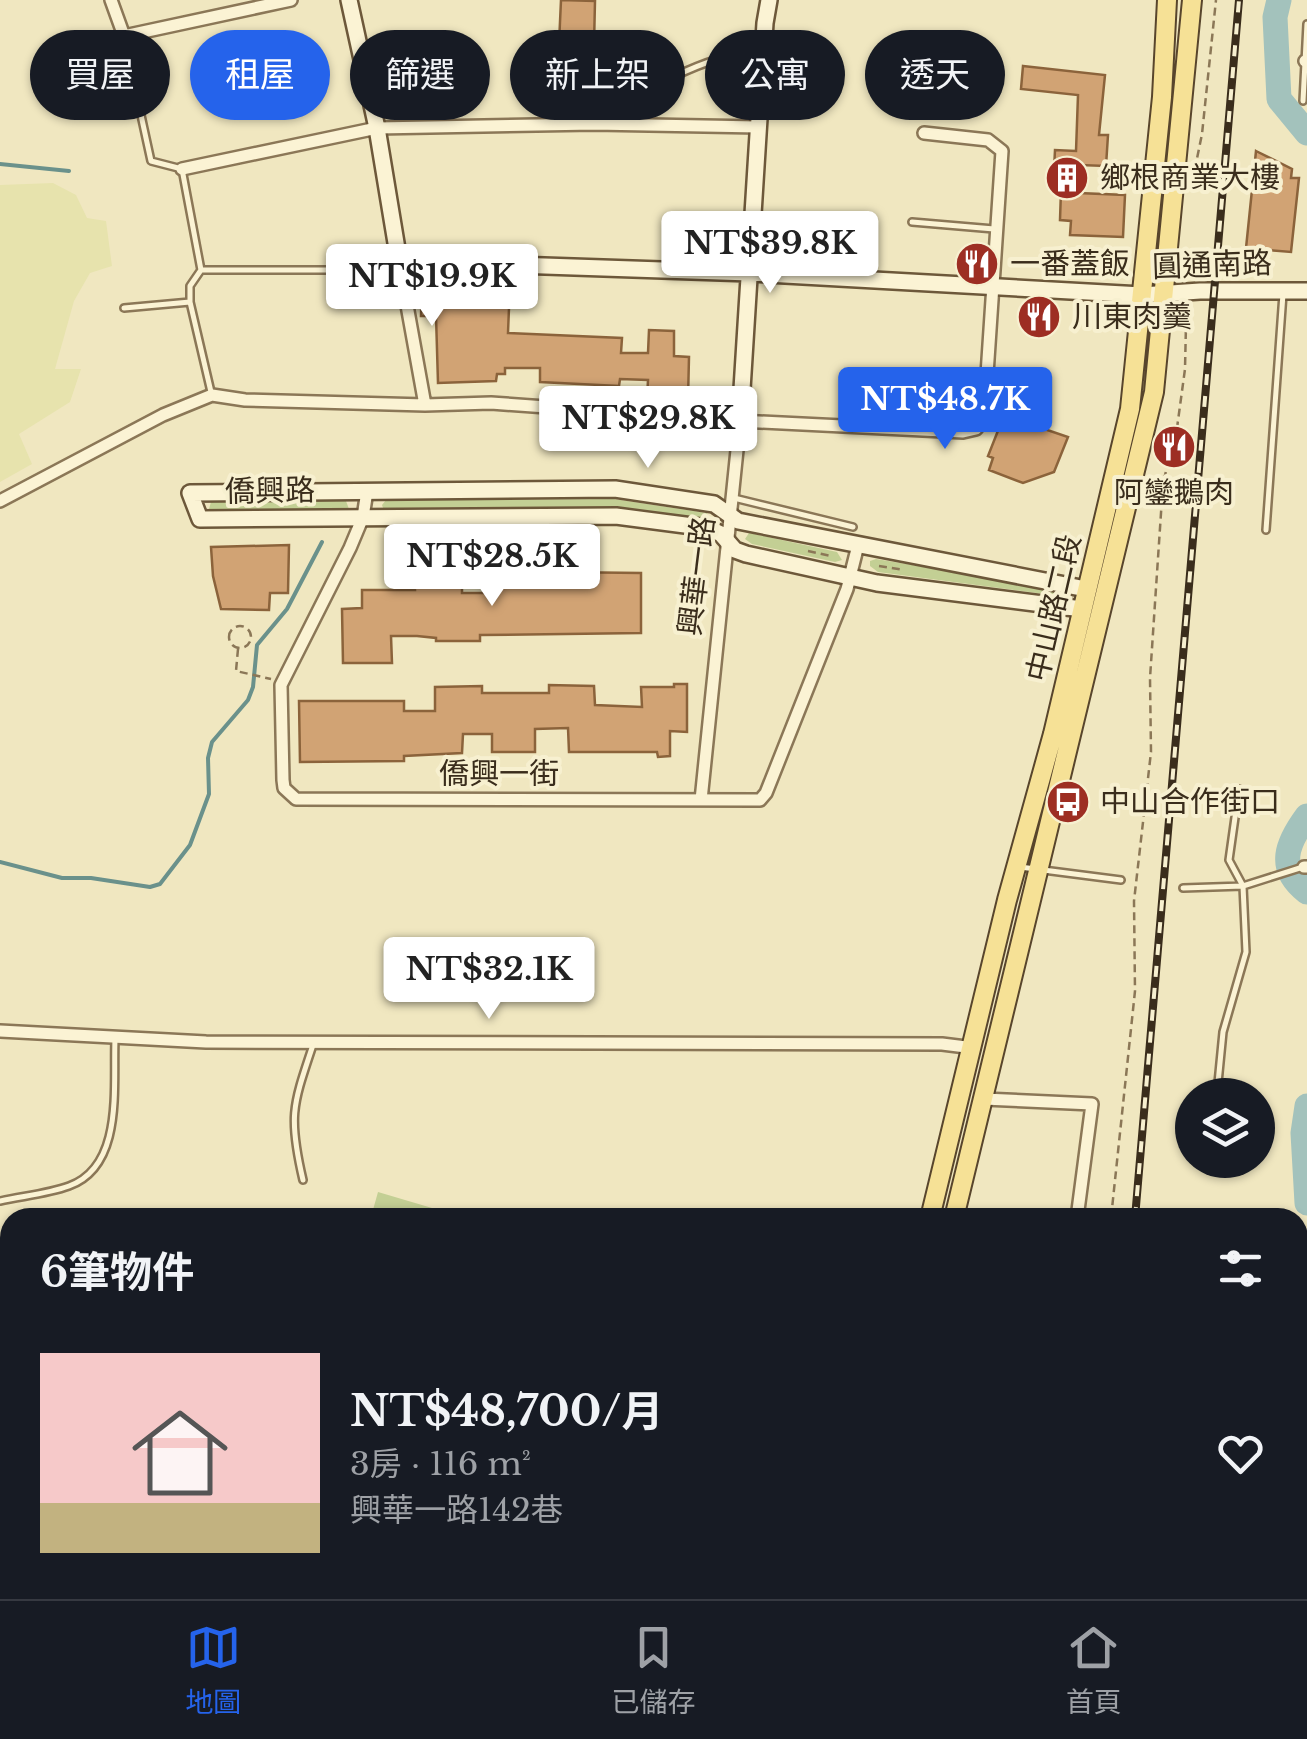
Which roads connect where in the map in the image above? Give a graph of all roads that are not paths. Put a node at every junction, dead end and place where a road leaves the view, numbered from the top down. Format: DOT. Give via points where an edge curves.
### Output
graph roads {
  1 [pos="111,0"];
  2 [pos="291,0"];
  3 [pos="349,0"];
  4 [pos="769,0"];
  5 [pos="1167,0"];
  6 [pos="1192,0"];
  7 [pos="1307,24"];
  8 [pos="122,30"];
  9 [pos="152,30"];
  10 [pos="765,30"];
  11 [pos="1306,62"];
  12 [pos="705,65"];
  13 [pos="1303,101"];
  14 [pos="142,120"];
  15 [pos="759,120"];
  16 [pos="594,124"];
  17 [pos="759,127"];
  18 [pos="376,128"];
  19 [pos="924,133"];
  20 [pos="182,169"];
  21 [pos="912,222"];
  22 [pos="998,230"];
  23 [pos="399,261"];
  24 [pos="201,270"];
  25 [pos="750,272"];
  26 [pos="995,288"];
  27 [pos="1283,290"];
  28 [pos="1307,291"];
  29 [pos="1172,292"];
  30 [pos="1142,295"];
  31 [pos="190,302"];
  32 [pos="124,308"];
  33 [pos="212,395"];
  34 [pos="425,405"];
  35 [pos="740,421"];
  36 [pos="367,491"];
  37 [pos="734,498"];
  38 [pos="0,501"];
  39 [pos="732,516"];
  40 [pos="362,517"];
  41 [pos="853,527"];
  42 [pos="1266,530"];
  43 [pos="728,542"];
  44 [pos="858,545"];
  45 [pos="850,577"];
  46 [pos="1086,589"];
  47 [pos="1082,609"];
  48 [pos="1239,789"];
  49 [pos="701,800"];
  50 [pos="1018,867"];
  51 [pos="1306,867"];
  52 [pos="1039,869"];
  53 [pos="1121,880"];
  54 [pos="1242,886"];
  55 [pos="1184,888"];
  56 [pos="0,1031"];
  57 [pos="115,1037"];
  58 [pos="314,1042"];
  59 [pos="974,1048"];
  60 [pos="1218,1078"];
  61 [pos="984,1099"];
  62 [pos="303,1180"];
  63 [pos="0,1201"];
  64 [pos="933,1208"];
  65 [pos="957,1208"];
  66 [pos="1077,1208"];
  1 -- 8 [label="street"];
  2 -- 9 [label="street"];
  3 -- 18 [label="street"];
  4 -- 10 [label="street, 興華一路"];
  5 -- 30 [label="main road, 中山路二段"];
  6 -- 29 [label="main road, 中山路二段"];
  7 -- 11 [label="lane"];
  11 -- 13 [label="lane"];
  12 -- 16 [label="lane"];
  14 -- 20 [label="lane" via="151,161"];
  15 -- 17 [label="street, 興華一路"];
  16 -- 17 [label="street"];
  16 -- 18 [label="street"];
  17 -- 25 [label="street, 興華一路"];
  18 -- 20 [label="street"];
  18 -- 23 [label="street"];
  19 -- 22 [label="street" via="988,140 1002,150"];
  20 -- 24 [label="lane"];
  21 -- 22 [label="lane"];
  22 -- 26 [label="street"];
  23 -- 24 [label="lane" via="370,270"];
  23 -- 25 [label="street, 圓通南路"];
  23 -- 34 [label="street"];
  24 -- 31 [label="lane" via="190,286"];
  25 -- 26 [label="street, 圓通南路"];
  25 -- 35 [label="street, 興華一路"];
  26 -- 30 [label="street, 圓通南路"];
  26 -- 35 [label="street" via="984,419 976,429"];
  27 -- 28 [label="street, 圓通南路"];
  27 -- 29 [label="street, 圓通南路"];
  27 -- 42 [label="lane"];
  29 -- 30 [label="street, 圓通南路"];
  29 -- 52 [label="main road, 中山路二段"];
  30 -- 46 [label="main road, 中山路二段" via="1130,409"];
  31 -- 32 [label="lane"];
  31 -- 33 [label="lane"];
  33 -- 34 [label="street"];
  33 -- 38 [label="street"];
  34 -- 35 [label="street" via="491,402"];
  35 -- 37 [label="street, 興華一路"];
  36 -- 39 [label="street, 僑興路" via="615,489 714,504"];
  36 -- 40 [label="street, 僑興一街"];
  36 -- 40 [label="street, 僑興路" via="190,493 200,519"];
  37 -- 39 [label="street, 興華一路"];
  37 -- 41 [label="lane"];
  39 -- 43 [label="street, 興華一路"];
  39 -- 44 [label="street, 僑興路"];
  40 -- 43 [label="street, 僑興路" via="616,516 708,528"];
  40 -- 49 [label="street, 僑興一街" via="281,685 283,780 290,795"];
  43 -- 45 [label="street, 僑興路" via="746,554"];
  43 -- 49 [label="street, 興華一路"];
  44 -- 45 [label="street, 僑興一街"];
  44 -- 46 [label="street, 僑興路"];
  45 -- 47 [label="street, 僑興路"];
  45 -- 49 [label="street, 僑興一街" via="766,793 760,800"];
  46 -- 47 [label="main road, 中山路二段"];
  47 -- 50 [label="main road, 中山路二段"];
  48 -- 54 [label="lane" via="1229,860"];
  50 -- 52 [label="lane"];
  50 -- 59 [label="main road, 中山路二段"];
  51 -- 54 [label="lane"];
  52 -- 53 [label="lane"];
  52 -- 61 [label="main road, 中山路二段"];
  54 -- 55 [label="lane"];
  54 -- 60 [label="lane" via="1246,952 1223,1032"];
  56 -- 57 [label="street"];
  57 -- 58 [label="street"];
  57 -- 63 [label="lane" via="113,1119 104,1154 70,1186"];
  58 -- 59 [label="street"];
  58 -- 62 [label="lane" via="293,1105"];
  59 -- 64 [label="main road, 中山路二段"];
  61 -- 65 [label="main road, 中山路二段"];
  61 -- 66 [label="street" via="1092,1104"];
}
